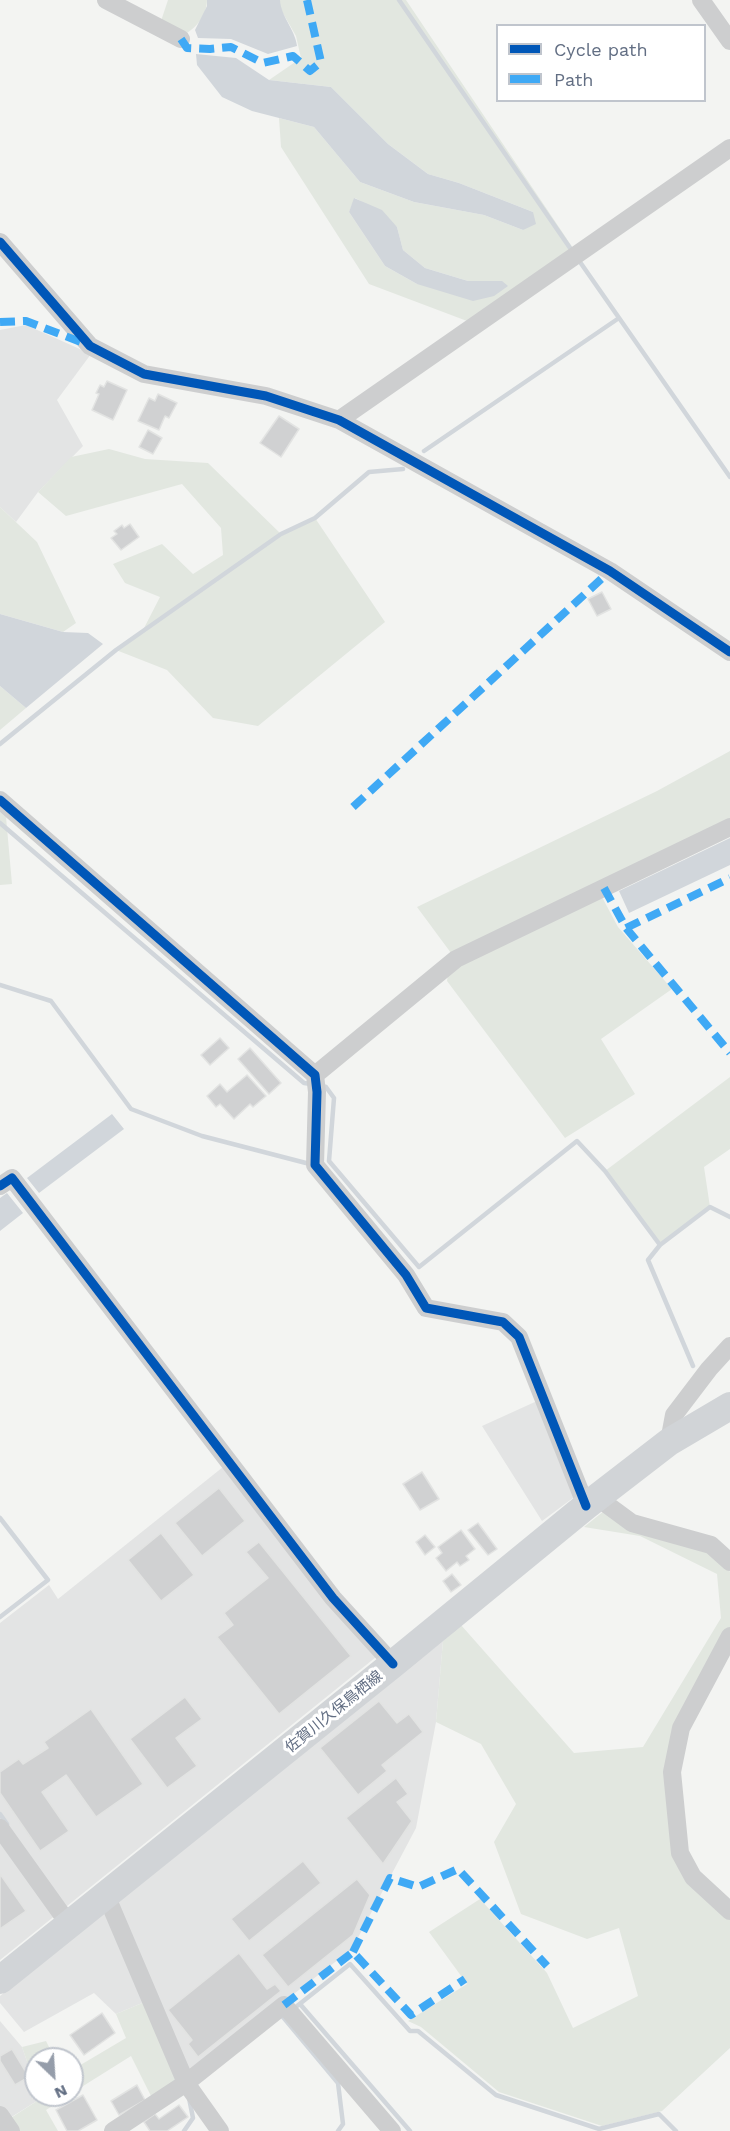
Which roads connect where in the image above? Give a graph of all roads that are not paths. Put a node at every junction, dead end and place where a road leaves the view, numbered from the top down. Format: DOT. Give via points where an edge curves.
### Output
graph roads {
  1 [pos="106,0"];
  2 [pos="701,0"];
  3 [pos="181,39"];
  4 [pos="730,41"];
  5 [pos="730,148"];
  6 [pos="0,242"];
  7 [pos="339,420"];
  8 [pos="730,652"];
  9 [pos="0,800"];
  10 [pos="730,827"];
  11 [pos="316,1083"];
  12 [pos="0,1186"];
  13 [pos="730,1346"];
  14 [pos="730,1406"];
  15 [pos="669,1442"];
  16 [pos="592,1502"];
  17 [pos="730,1562"];
  18 [pos="730,1636"];
  19 [pos="393,1664"];
  20 [pos="0,1828"];
  21 [pos="106,1895"];
  22 [pos="730,1911"];
  23 [pos="70,1923"];
  24 [pos="0,1980"];
  25 [pos="192,2078"];
  26 [pos="0,2115"];
  27 [pos="11,2131"];
  28 [pos="113,2131"];
  29 [pos="220,2131"];
  30 [pos="392,2131"];
  1 -- 3 [label="street"];
  2 -- 4 [label="street"];
  5 -- 7 [label="street"];
  6 -- 7 [label="street" via="90,346 99,351 144,374 266,396"];
  7 -- 8 [label="street" via="610,571"];
  9 -- 11 [label="street"];
  10 -- 11 [label="street" via="456,959"];
  11 -- 16 [label="street" via="315,1165 406,1275 426,1308 504,1322 519,1337"];
  12 -- 19 [label="street" via="12,1178 333,1598"];
  13 -- 15 [label="street" via="674,1415"];
  14 -- 15 [label="main road, 佐賀川久保鳥栖線"];
  15 -- 16 [label="main road, 佐賀川久保鳥栖線"];
  16 -- 17 [label="street" via="632,1523 711,1545"];
  16 -- 19 [label="main road, 佐賀川久保鳥栖線"];
  18 -- 22 [label="street" via="681,1728 672,1772 680,1852 693,1877"];
  19 -- 21 [label="main road, 佐賀川久保鳥栖線"];
  20 -- 23 [label="street"];
  21 -- 23 [label="main road, 佐賀川久保鳥栖線"];
  21 -- 25 [label="street"];
  23 -- 24 [label="main road, 佐賀川久保鳥栖線"];
  25 -- 28 [label="street"];
  25 -- 29 [label="street"];
  25 -- 30 [label="street" via="289,2010"];
  26 -- 27 [label="street"];
}
